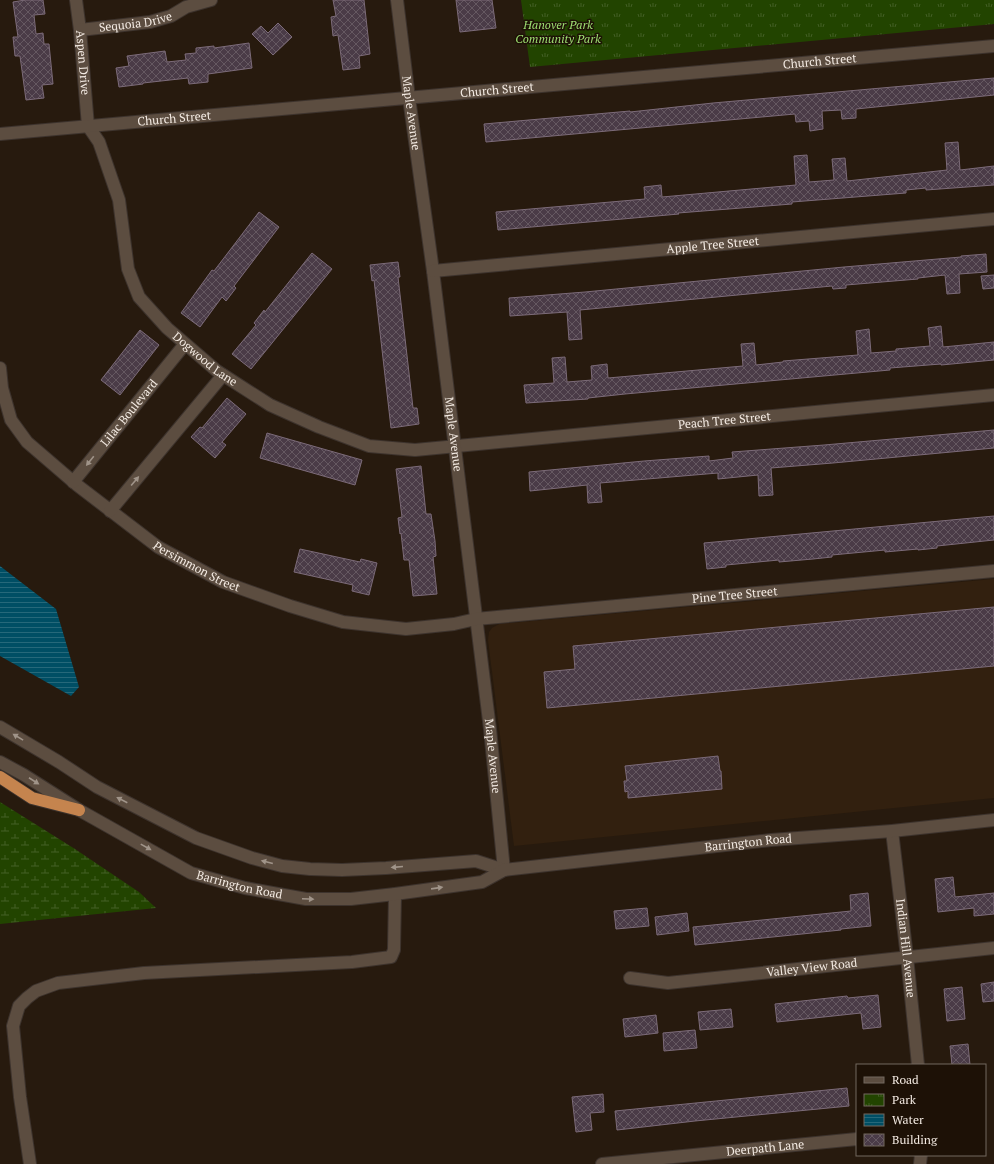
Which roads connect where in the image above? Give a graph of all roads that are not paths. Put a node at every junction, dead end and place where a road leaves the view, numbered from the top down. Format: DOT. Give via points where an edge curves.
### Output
graph roads {
  1 [pos="76,0"];
  2 [pos="211,0"];
  3 [pos="397,0"];
  4 [pos="80,30"];
  5 [pos="994,46"];
  6 [pos="409,98"];
  7 [pos="88,126"];
  8 [pos="0,134"];
  9 [pos="994,219"];
  10 [pos="433,270"];
  11 [pos="185,344"];
  12 [pos="0,368"];
  13 [pos="223,376"];
  14 [pos="994,396"];
  15 [pos="454,446"];
  16 [pos="73,482"];
  17 [pos="110,511"];
  18 [pos="994,571"];
  19 [pos="476,619"];
  20 [pos="0,726"];
  21 [pos="0,762"];
  22 [pos="0,777"];
  23 [pos="79,810"];
  24 [pos="994,820"];
  25 [pos="892,831"];
  26 [pos="504,870"];
  27 [pos="394,894"];
  28 [pos="994,948"];
  29 [pos="907,957"];
  30 [pos="630,978"];
  31 [pos="918,1064"];
  32 [pos="856,1139"];
  33 [pos="660,1161"];
  34 [pos="30,1164"];
  35 [pos="602,1164"];
  1 -- 4 [label="street, Aspen Drive"];
  2 -- 4 [label="street, Sequoia Drive" via="150,22"];
  3 -- 6 [label="street, Maple Avenue"];
  4 -- 7 [label="street, Aspen Drive"];
  5 -- 6 [label="street, Church Street"];
  6 -- 7 [label="street, Church Street"];
  6 -- 10 [label="street, Maple Avenue"];
  7 -- 8 [label="street, Church Street"];
  7 -- 11 [label="street, Dogwood Lane" via="99,142 120,200 128,268 139,297"];
  9 -- 10 [label="street, Apple Tree Street"];
  10 -- 15 [label="street, Maple Avenue"];
  11 -- 13 [label="street, Dogwood Lane"];
  11 -- 16 [label="street, Lilac Boulevard, one-way"];
  12 -- 16 [label="street, Persimmon Street" via="2,388 11,420 27,442"];
  13 -- 15 [label="street, Dogwood Lane" via="270,405 369,446 415,450"];
  17 -- 13 [label="street, one-way"];
  14 -- 15 [label="street, Peach Tree Street"];
  15 -- 19 [label="street, Maple Avenue"];
  16 -- 17 [label="street, Persimmon Street"];
  17 -- 19 [label="street, Persimmon Street" via="158,547 223,582 343,622 406,629"];
  18 -- 19 [label="street, Pine Tree Street"];
  19 -- 26 [label="street, Maple Avenue"];
  26 -- 20 [label="street, Barrington Road, one-way" via="476,861 386,868 310,869 282,866 252,858 196,838 97,787"];
  21 -- 23 [label="street, Barrington Road, one-way"];
  22 -- 23 [label="highway" via="32,798"];
  23 -- 27 [label="street, Barrington Road, one-way" via="190,872 245,888 306,899 351,899"];
  24 -- 25 [label="street, Barrington Road"];
  25 -- 26 [label="street, Barrington Road" via="771,840"];
  25 -- 29 [label="street, Indian Hill Avenue"];
  27 -- 26 [label="street, Barrington Road, one-way" via="482,882"];
  27 -- 34 [label="street" via="394,950 391,957 352,962 152,973 58,983 36,991 19,1006 13,1026"];
  28 -- 29 [label="street, Valley View Road"];
  29 -- 30 [label="street, Valley View Road" via="668,983"];
  29 -- 31 [label="street, Indian Hill Avenue"];
  32 -- 33 [label="street, Deerpath Lane"];
  33 -- 35 [label="street, Deerpath Lane"];
}
